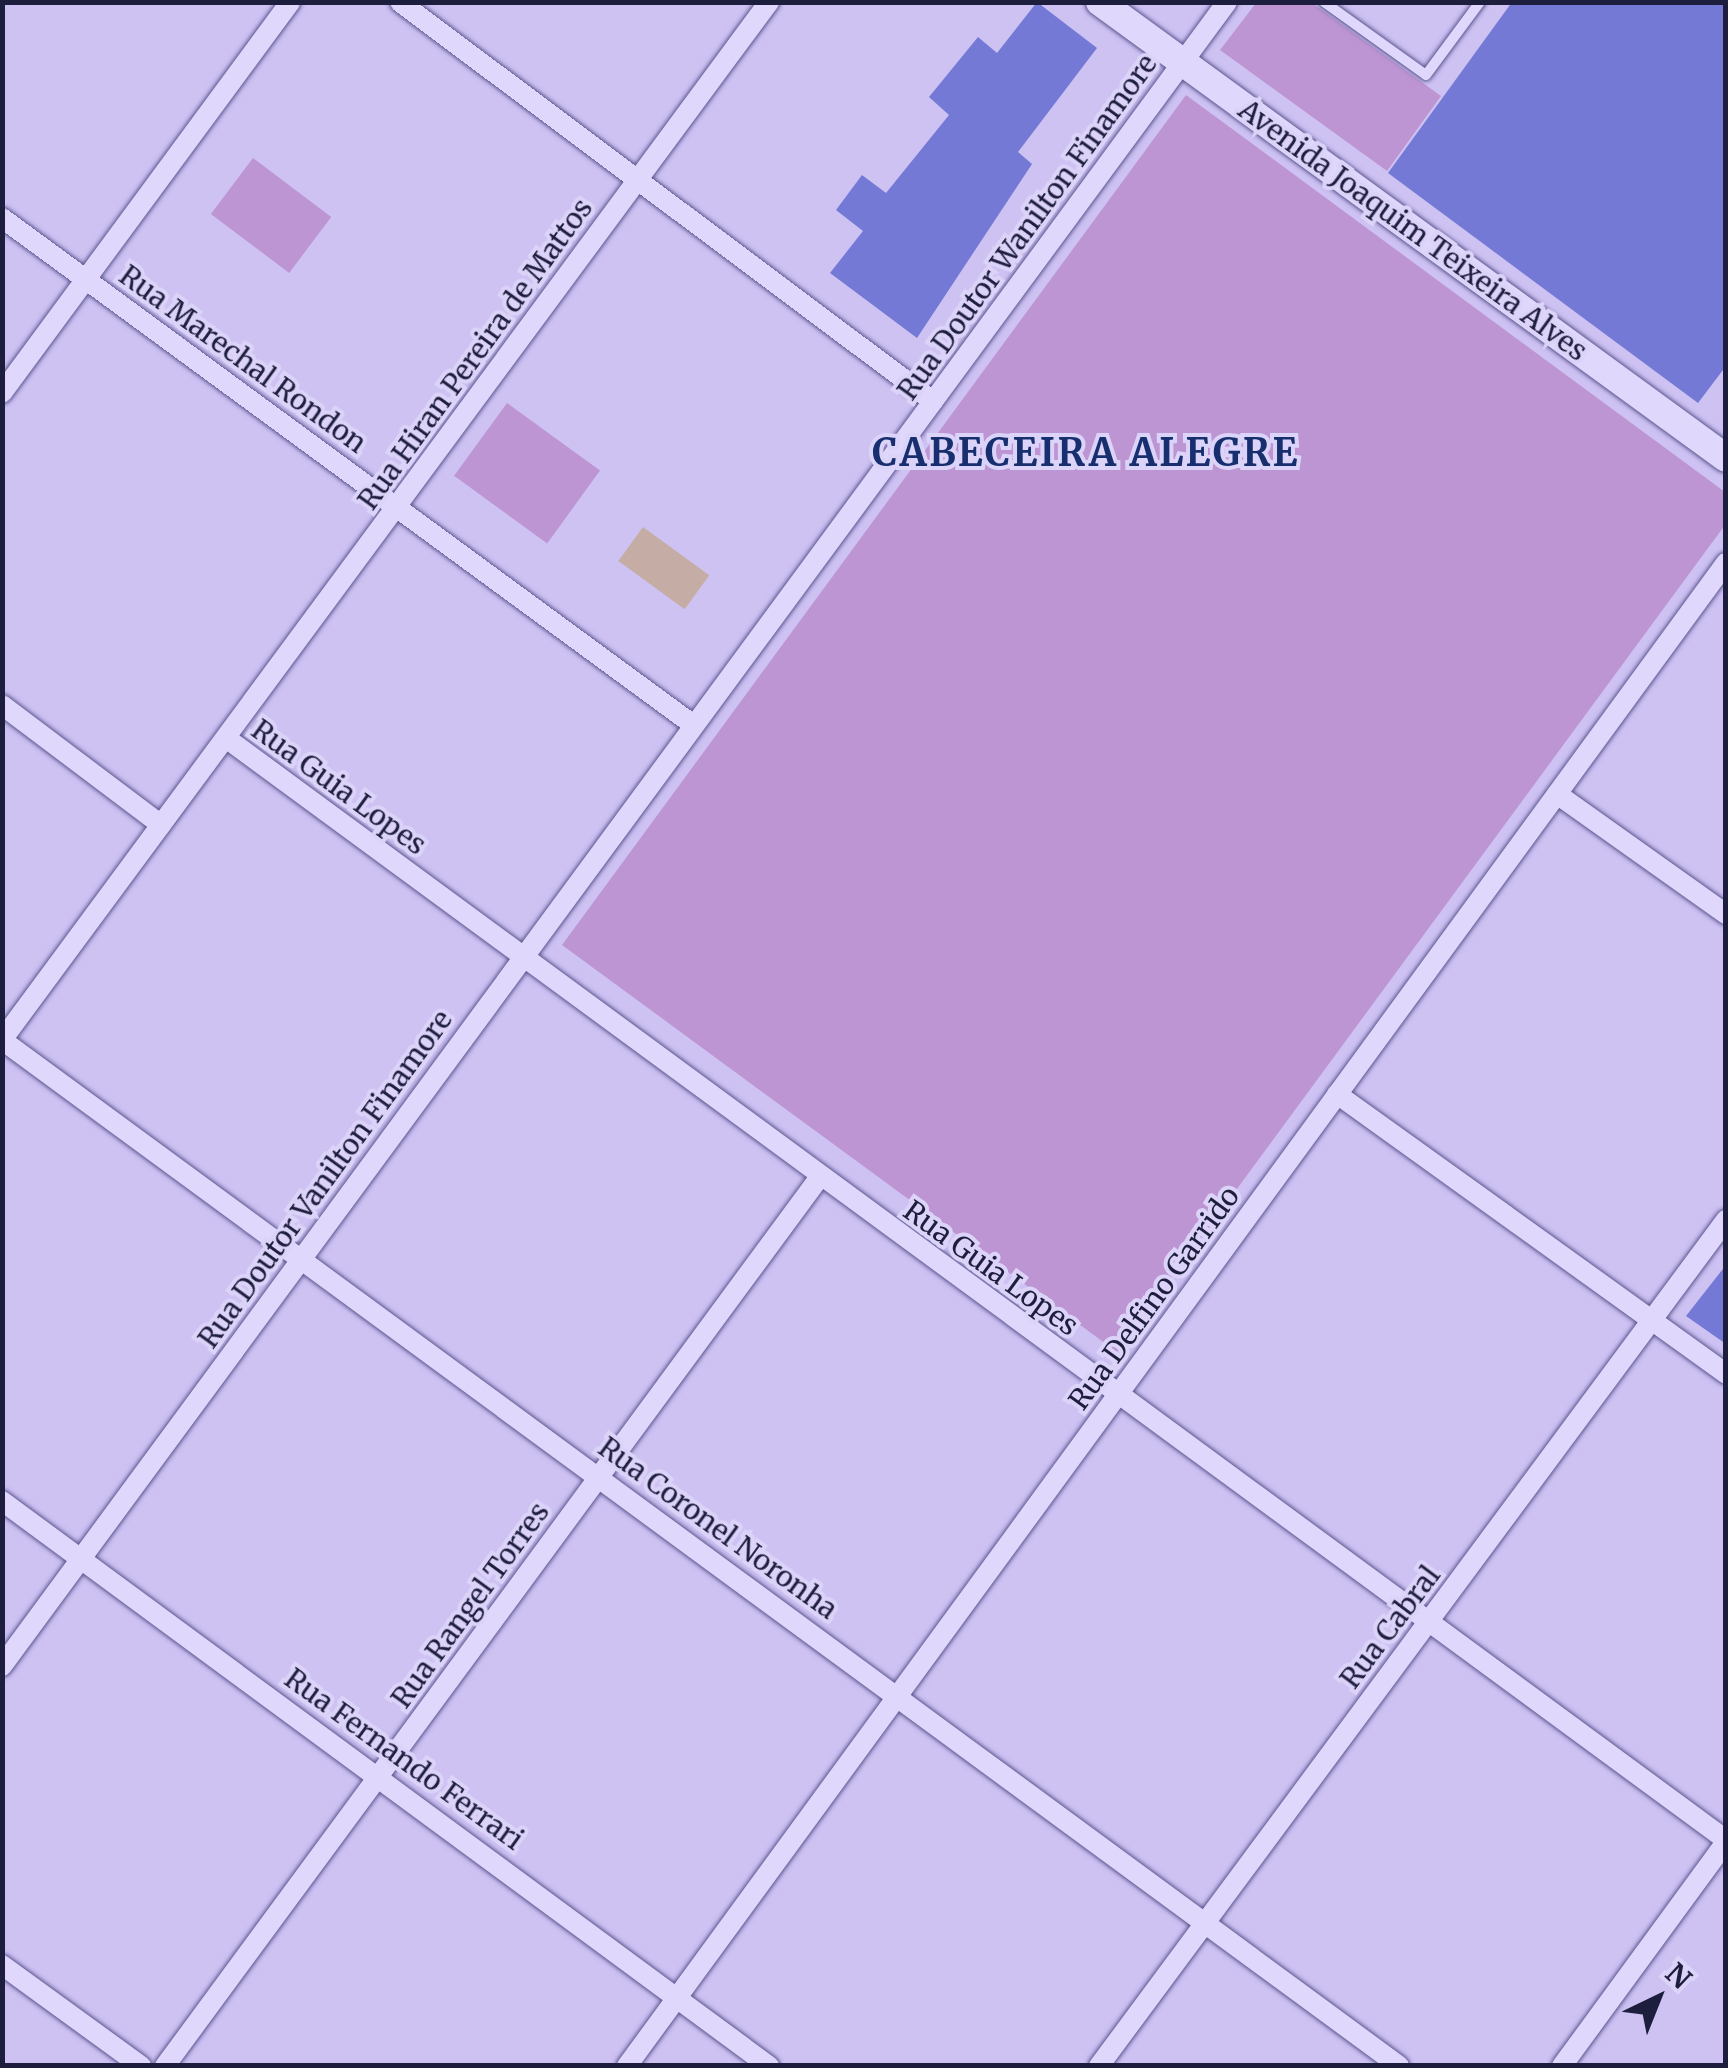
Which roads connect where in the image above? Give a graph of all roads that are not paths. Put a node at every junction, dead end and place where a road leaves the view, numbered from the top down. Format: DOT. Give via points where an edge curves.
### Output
graph roads {
  1 [pos="290,2"];
  2 [pos="400,2"];
  3 [pos="769,2"];
  4 [pos="1100,2"];
  5 [pos="1227,2"];
  6 [pos="1324,2"];
  7 [pos="1480,2"];
  8 [pos="1182,63"];
  9 [pos="638,180"];
  10 [pos="2,218"];
  11 [pos="86,279"];
  12 [pos="2,392"];
  13 [pos="933,401"];
  14 [pos="1726,458"];
  15 [pos="397,506"];
  16 [pos="1726,563"];
  17 [pos="2,705"];
  18 [pos="692,724"];
  19 [pos="226,738"];
  20 [pos="1557,794"];
  21 [pos="161,825"];
  22 [pos="1726,914"];
  23 [pos="523,957"];
  24 [pos="3,1040"];
  25 [pos="1337,1094"];
  26 [pos="819,1178"];
  27 [pos="1726,1220"];
  28 [pos="300,1260"];
  29 [pos="1652,1320"];
  30 [pos="1726,1374"];
  31 [pos="1119,1393"];
  32 [pos="600,1476"];
  33 [pos="2,1501"];
  34 [pos="80,1558"];
  35 [pos="1429,1620"];
  36 [pos="2,1666"];
  37 [pos="900,1692"];
  38 [pos="380,1774"];
  39 [pos="1726,1841"];
  40 [pos="1206,1922"];
  41 [pos="2,1965"];
  42 [pos="677,1998"];
  43 [pos="141,2066"];
  44 [pos="165,2066"];
  45 [pos="627,2066"];
  46 [pos="769,2066"];
  47 [pos="1100,2066"];
  48 [pos="1399,2066"];
  49 [pos="1562,2066"];
  1 -- 11 [label="street"];
  2 -- 9 [label="street"];
  3 -- 9 [label="street, Rua Hiran Pereira de Mattos"];
  4 -- 8 [label="street, Avenida Joaquim Teixeira Alves"];
  5 -- 8 [label="street, Rua Doutor Wanilton Finamore"];
  6 -- 7 [label="lane" via="1426,75"];
  8 -- 13 [label="street, Rua Doutor Wanilton Finamore"];
  8 -- 14 [label="street, Avenida Joaquim Teixeira Alves"];
  9 -- 13 [label="street"];
  9 -- 15 [label="street, Rua Hiran Pereira de Mattos"];
  10 -- 11 [label="street, Rua Marechal Rondon"];
  11 -- 12 [label="street"];
  11 -- 15 [label="street, Rua Marechal Rondon"];
  13 -- 18 [label="street, Rua Doutor Wanilton Finamore"];
  15 -- 18 [label="street, Rua Marechal Rondon"];
  15 -- 19 [label="street, Rua Hiran Pereira de Mattos"];
  16 -- 20 [label="street, Rua Delfino Garrido"];
  17 -- 21 [label="street"];
  18 -- 23 [label="street, Rua Doutor Vanilton Finamore"];
  19 -- 21 [label="street, Rua Hiran Pereira de Mattos"];
  19 -- 23 [label="street, Rua Guia Lopes"];
  20 -- 22 [label="street"];
  20 -- 25 [label="street, Rua Delfino Garrido"];
  21 -- 24 [label="street, Rua Hiran Pereira de Mattos"];
  23 -- 26 [label="street, Rua Guia Lopes"];
  23 -- 28 [label="street, Rua Doutor Vanilton Finamore"];
  24 -- 28 [label="street, Rua Coronel Noronha"];
  25 -- 29 [label="street"];
  25 -- 31 [label="street, Rua Delfino Garrido"];
  26 -- 31 [label="street, Rua Guia Lopes"];
  26 -- 32 [label="street, Rua Rangel Torres"];
  27 -- 29 [label="street, Rua Cabral"];
  28 -- 32 [label="street, Rua Coronel Noronha"];
  28 -- 34 [label="street, Rua Doutor Vanilton Finamore"];
  29 -- 30 [label="street"];
  29 -- 35 [label="street, Rua Cabral"];
  31 -- 35 [label="street, Rua Guia Lopes"];
  31 -- 37 [label="street, Rua Delfino Garrido"];
  32 -- 37 [label="street, Rua Coronel Noronha"];
  32 -- 38 [label="street, Rua Rangel Torres"];
  33 -- 34 [label="street, Rua Fernando Ferrari"];
  34 -- 36 [label="street, Rua Doutor Vanilton Finamore"];
  34 -- 38 [label="street, Rua Fernando Ferrari"];
  35 -- 39 [label="street, Rua Guia Lopes"];
  35 -- 40 [label="street, Rua Cabral"];
  37 -- 40 [label="street, Rua Coronel Noronha"];
  37 -- 42 [label="street, Rua Delfino Garrido"];
  38 -- 42 [label="street, Rua Fernando Ferrari"];
  38 -- 44 [label="street, Rua Rangel Torres"];
  39 -- 49 [label="street"];
  40 -- 47 [label="street, Rua Cabral"];
  40 -- 48 [label="street, Rua Coronel Noronha"];
  41 -- 43 [label="street"];
  42 -- 45 [label="street, Rua Delfino Garrido"];
  42 -- 46 [label="street, Rua Fernando Ferrari"];
}
